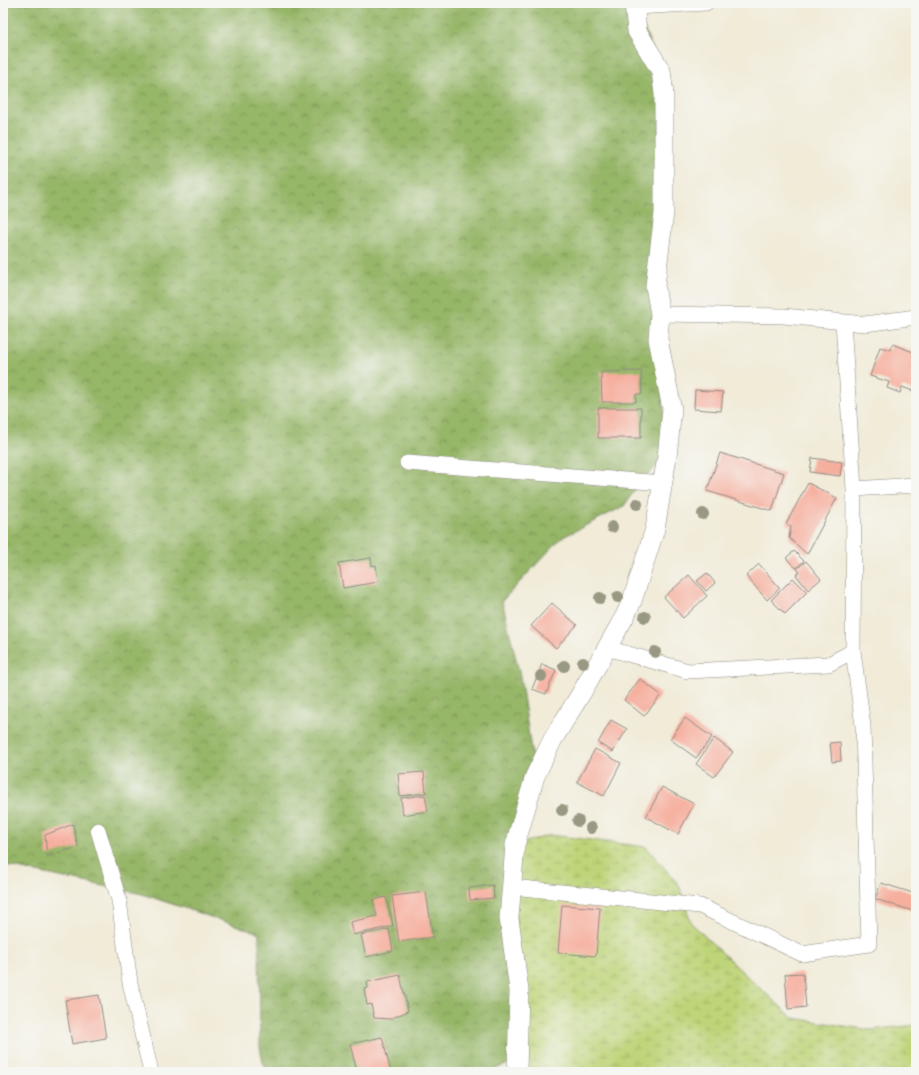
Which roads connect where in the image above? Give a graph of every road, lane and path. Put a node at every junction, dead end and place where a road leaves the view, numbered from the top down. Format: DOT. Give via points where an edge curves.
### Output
graph roads {
  1 [pos="6,3"];
  2 [pos="706,3"];
  3 [pos="3,5"];
  4 [pos="635,5"];
  5 [pos="660,314"];
  6 [pos="916,317"];
  7 [pos="843,322"];
  8 [pos="407,463"];
  9 [pos="663,484"];
  10 [pos="916,485"];
  11 [pos="854,489"];
  12 [pos="607,648"];
  13 [pos="853,651"];
  14 [pos="98,830"];
  15 [pos="512,887"];
  16 [pos="151,1072"];
  17 [pos="517,1072"];
  1 -- 3 [label="path"];
  2 -- 4 [label="street"];
  4 -- 5 [label="street" via="637,31 661,71 664,94 664,214 655,286"];
  5 -- 7 [label="street" via="784,316"];
  5 -- 9 [label="street" via="658,339 672,409"];
  6 -- 7 [label="street" via="865,324"];
  7 -- 11 [label="street"];
  8 -- 9 [label="street"];
  9 -- 12 [label="street" via="655,529 632,601"];
  10 -- 11 [label="street"];
  11 -- 13 [label="street"];
  12 -- 13 [label="street" via="688,672 828,664"];
  12 -- 15 [label="street" via="553,739 535,776 515,845"];
  13 -- 15 [label="street" via="864,726 869,944 802,954 700,906"];
  14 -- 16 [label="street" via="120,900 130,983"];
  15 -- 17 [label="street" via="509,918 519,990"];
}
